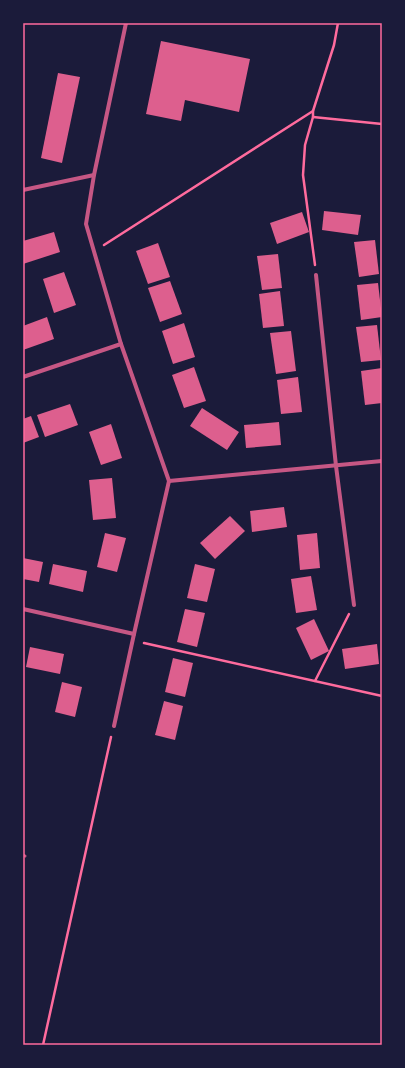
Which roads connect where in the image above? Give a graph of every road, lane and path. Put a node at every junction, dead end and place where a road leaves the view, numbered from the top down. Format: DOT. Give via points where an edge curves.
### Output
graph roads {
  1 [pos="126,23"];
  2 [pos="338,23"];
  3 [pos="313,111"];
  4 [pos="313,117"];
  5 [pos="382,124"];
  6 [pos="94,175"];
  7 [pos="23,190"];
  8 [pos="94,251"];
  9 [pos="316,274"];
  10 [pos="121,344"];
  11 [pos="23,378"];
  12 [pos="382,461"];
  13 [pos="336,466"];
  14 [pos="169,482"];
  15 [pos="354,605"];
  16 [pos="23,609"];
  17 [pos="134,634"];
  18 [pos="132,640"];
  19 [pos="315,681"];
  20 [pos="382,696"];
  21 [pos="114,726"];
  22 [pos="43,1045"];
  1 -- 6 [label="street"];
  2 -- 3 [label="path" via="334,45"];
  3 -- 4 [label="path"];
  3 -- 8 [label="path"];
  4 -- 5 [label="path"];
  4 -- 9 [label="path" via="305,145 303,175"];
  6 -- 7 [label="street"];
  6 -- 8 [label="street" via="86,224"];
  8 -- 10 [label="street"];
  9 -- 13 [label="street"];
  10 -- 11 [label="street"];
  10 -- 14 [label="street"];
  12 -- 13 [label="street"];
  13 -- 14 [label="street"];
  13 -- 15 [label="street"];
  14 -- 17 [label="street"];
  15 -- 19 [label="path"];
  16 -- 17 [label="street"];
  17 -- 18 [label="street"];
  18 -- 19 [label="path"];
  18 -- 21 [label="street"];
  19 -- 20 [label="path"];
  21 -- 22 [label="path"];
}
